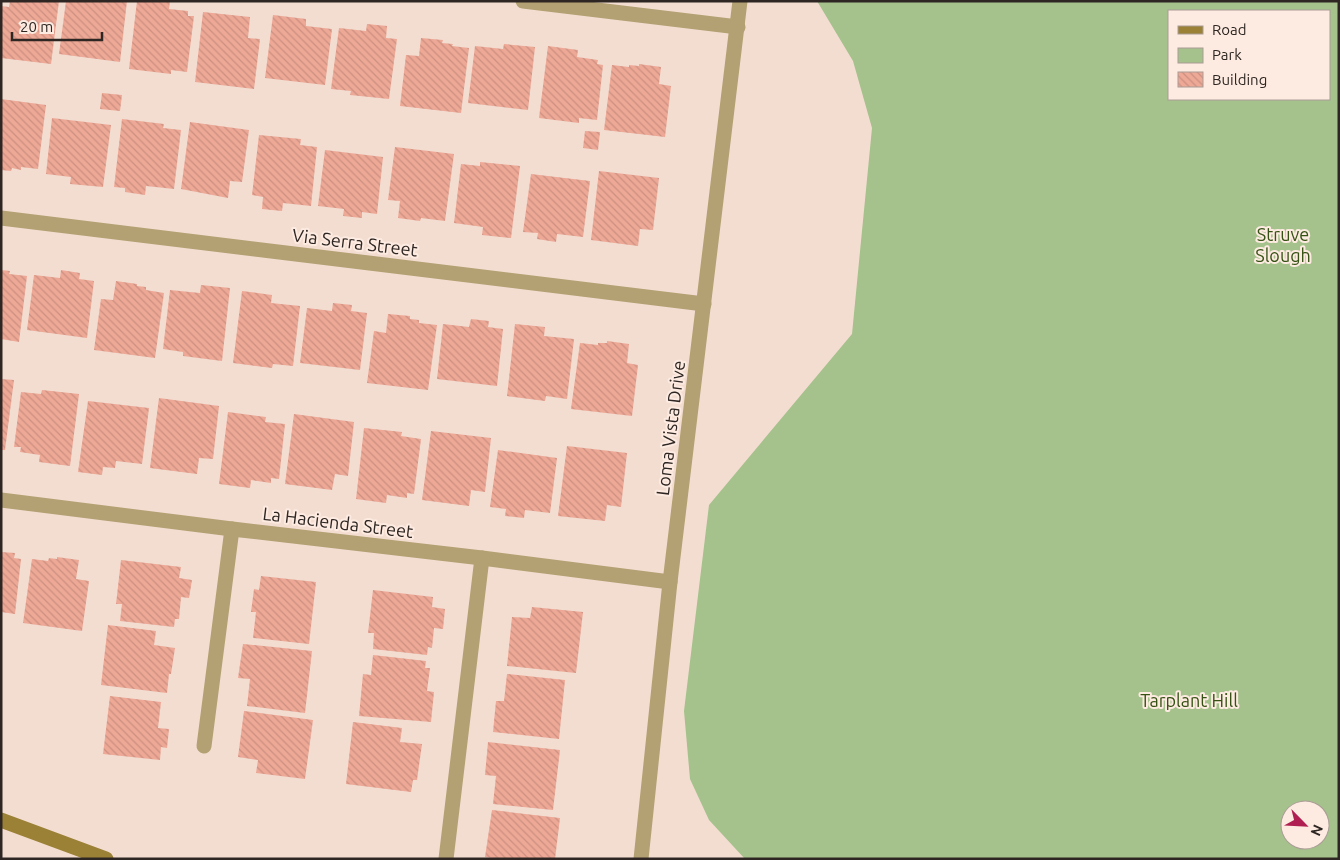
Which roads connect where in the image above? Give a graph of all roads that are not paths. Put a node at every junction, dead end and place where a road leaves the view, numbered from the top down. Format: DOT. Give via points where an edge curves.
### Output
graph roads {
  1 [pos="523,1"];
  2 [pos="740,1"];
  3 [pos="738,27"];
  4 [pos="1,218"];
  5 [pos="704,304"];
  6 [pos="1,500"];
  7 [pos="232,529"];
  8 [pos="482,558"];
  9 [pos="670,582"];
  10 [pos="204,746"];
  11 [pos="1,820"];
  12 [pos="106,859"];
  13 [pos="446,859"];
  14 [pos="641,859"];
  1 -- 3 [label="street"];
  2 -- 3 [label="street, Loma Vista Drive"];
  3 -- 5 [label="street, Loma Vista Drive"];
  4 -- 5 [label="street, Via Serra Street"];
  5 -- 9 [label="street, Loma Vista Drive"];
  6 -- 7 [label="street, La Hacienda Street"];
  7 -- 8 [label="street, La Hacienda Street"];
  7 -- 10 [label="street"];
  8 -- 9 [label="street, La Hacienda Street"];
  8 -- 13 [label="street"];
  9 -- 14 [label="street, Loma Vista Drive"];
  11 -- 12 [label="street"];
}
